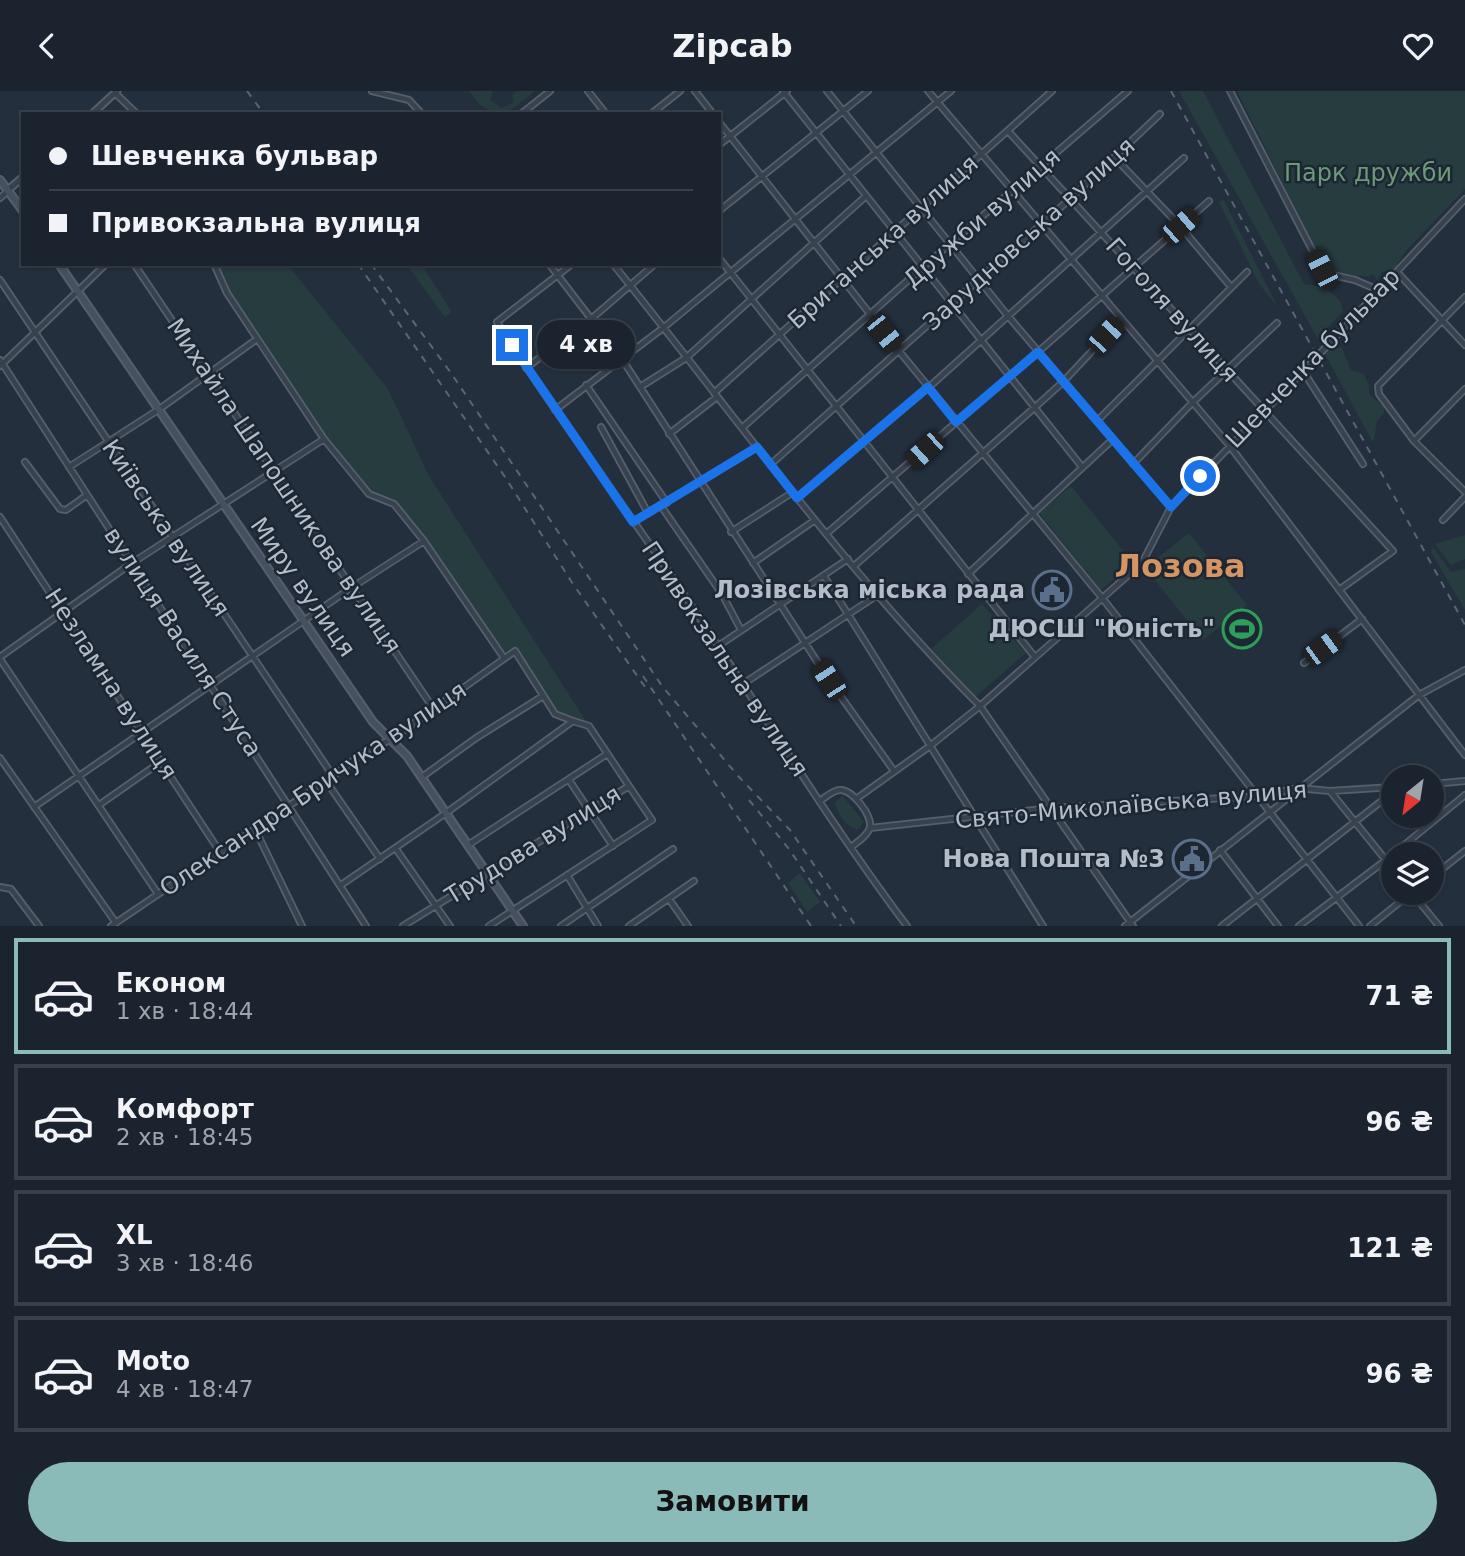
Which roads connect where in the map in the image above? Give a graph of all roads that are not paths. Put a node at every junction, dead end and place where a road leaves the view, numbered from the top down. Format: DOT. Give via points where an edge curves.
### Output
graph roads {
  1 [pos="372,91"];
  2 [pos="550,91"];
  3 [pos="588,91"];
  4 [pos="680,91"];
  5 [pos="695,91"];
  6 [pos="827,91"];
  7 [pos="868,91"];
  8 [pos="928,91"];
  9 [pos="951,91"];
  10 [pos="1052,91"];
  11 [pos="1128,91"];
  12 [pos="1230,91"];
  13 [pos="116,92"];
  14 [pos="785,92"];
  15 [pos="938,103"];
  16 [pos="843,111"];
  17 [pos="94,112"];
  18 [pos="135,112"];
  19 [pos="420,112"];
  20 [pos="524,112"];
  21 [pos="604,112"];
  22 [pos="654,112"];
  23 [pos="711,112"];
  24 [pos="1160,114"];
  25 [pos="721,125"];
  26 [pos="1008,131"];
  27 [pos="817,132"];
  28 [pos="730,136"];
  29 [pos="721,143"];
  30 [pos="876,154"];
  31 [pos="981,155"];
  32 [pos="1115,158"];
  33 [pos="1184,158"];
  34 [pos="1041,166"];
  35 [pos="850,174"];
  36 [pos="762,177"];
  37 [pos="21,179"];
  38 [pos="0,180"];
  39 [pos="8,190"];
  40 [pos="1012,191"];
  41 [pos="1146,191"];
  42 [pos="866,195"];
  43 [pos="0,198"];
  44 [pos="1071,198"];
  45 [pos="1465,199"];
  46 [pos="1209,201"];
  47 [pos="21,208"];
  48 [pos="920,208"];
  49 [pos="721,209"];
  50 [pos="795,219"];
  51 [pos="1040,225"];
  52 [pos="1180,226"];
  53 [pos="895,231"];
  54 [pos="1102,231"];
  55 [pos="814,243"];
  56 [pos="950,244"];
  57 [pos="721,261"];
  58 [pos="1071,261"];
  59 [pos="60,266"];
  60 [pos="104,266"];
  61 [pos="135,266"];
  62 [pos="215,266"];
  63 [pos="551,266"];
  64 [pos="569,266"];
  65 [pos="615,266"];
  66 [pos="653,266"];
  67 [pos="923,267"];
  68 [pos="1134,268"];
  69 [pos="730,272"];
  70 [pos="1247,272"];
  71 [pos="1397,272"];
  72 [pos="558,275"];
  73 [pos="0,279"];
  74 [pos="842,279"];
  75 [pos="979,279"];
  76 [pos="630,285"];
  77 [pos="1232,287"];
  78 [pos="1378,290"];
  79 [pos="77,291"];
  80 [pos="1101,296"];
  81 [pos="1465,297"];
  82 [pos="752,299"];
  83 [pos="951,304"];
  84 [pos="870,315"];
  85 [pos="1008,316"];
  86 [pos="591,319"];
  87 [pos="1121,320"];
  88 [pos="1443,320"];
  89 [pos="1277,323"];
  90 [pos="663,328"];
  91 [pos="1190,330"];
  92 [pos="35,331"];
  93 [pos="779,334"];
  94 [pos="257,339"];
  95 [pos="979,340"];
  96 [pos="1465,345"];
  97 [pos="899,351"];
  98 [pos="1038,352"];
  99 [pos="686,358"];
  100 [pos="622,359"];
  101 [pos="1156,362"];
  102 [pos="1,363"];
  103 [pos="526,368"];
  104 [pos="1226,370"];
  105 [pos="808,371"];
  106 [pos="1303,371"];
  107 [pos="208,373"];
  108 [pos="1009,377"];
  109 [pos="1063,382"];
  110 [pos="586,385"];
  111 [pos="640,387"];
  112 [pos="928,387"];
  113 [pos="1465,389"];
  114 [pos="715,395"];
  115 [pos="1192,403"];
  116 [pos="836,405"];
  117 [pos="1033,409"];
  118 [pos="158,410"];
  119 [pos="555,410"];
  120 [pos="1263,411"];
  121 [pos="1097,421"];
  122 [pos="956,422"];
  123 [pos="601,427"];
  124 [pos="742,428"];
  125 [pos="669,434"];
  126 [pos="324,439"];
  127 [pos="1112,440"];
  128 [pos="1414,441"];
  129 [pos="108,442"];
  130 [pos="864,443"];
  131 [pos="1229,445"];
  132 [pos="757,447"];
  133 [pos="983,454"];
  134 [pos="25,462"];
  135 [pos="771,464"];
  136 [pos="1133,464"];
  137 [pos="1363,464"];
  138 [pos="69,467"];
  139 [pos="1082,467"];
  140 [pos="274,472"];
  141 [pos="893,479"];
  142 [pos="700,482"];
  143 [pos="793,492"];
  144 [pos="87,495"];
  145 [pos="1465,495"];
  146 [pos="797,498"];
  147 [pos="664,504"];
  148 [pos="222,505"];
  149 [pos="1171,507"];
  150 [pos="918,510"];
  151 [pos="648,513"];
  152 [pos="1031,513"];
  153 [pos="0,517"];
  154 [pos="815,520"];
  155 [pos="1443,520"];
  156 [pos="633,522"];
  157 [pos="731,532"];
  158 [pos="826,534"];
  159 [pos="171,537"];
  160 [pos="424,541"];
  161 [pos="848,559"];
  162 [pos="132,563"];
  163 [pos="752,563"];
  164 [pos="854,566"];
  165 [pos="968,574"];
  166 [pos="824,576"];
  167 [pos="351,588"];
  168 [pos="1339,590"];
  169 [pos="878,594"];
  170 [pos="1103,599"];
  171 [pos="780,605"];
  172 [pos="65,613"];
  173 [pos="848,615"];
  174 [pos="1362,619"];
  175 [pos="303,621"];
  176 [pos="741,630"];
  177 [pos="806,644"];
  178 [pos="718,646"];
  179 [pos="1034,656"];
  180 [pos="252,657"];
  181 [pos="0,658"];
  182 [pos="505,658"];
  183 [pos="1304,663"];
  184 [pos="1465,671"];
  185 [pos="211,684"];
  186 [pos="743,684"];
  187 [pos="1419,695"];
  188 [pos="543,696"];
  189 [pos="980,706"];
  190 [pos="433,708"];
  191 [pos="573,721"];
  192 [pos="142,731"];
  193 [pos="390,740"];
  194 [pos="930,746"];
  195 [pos="607,754"];
  196 [pos="1465,755"];
  197 [pos="0,758"];
  198 [pos="162,761"];
  199 [pos="894,771"];
  200 [pos="80,775"];
  201 [pos="333,776"];
  202 [pos="422,777"];
  203 [pos="569,780"];
  204 [pos="326,781"];
  205 [pos="1465,781"];
  206 [pos="1444,783"];
  207 [pos="629,786"];
  208 [pos="1298,788"];
  209 [pos="1381,790"];
  210 [pos="1330,791"];
  211 [pos="1465,795"];
  212 [pos="1259,796"];
  213 [pos="856,799"];
  214 [pos="821,800"];
  215 [pos="1381,800"];
  216 [pos="99,805"];
  217 [pos="289,806"];
  218 [pos="34,807"];
  219 [pos="1052,808"];
  220 [pos="587,811"];
  221 [pos="1270,811"];
  222 [pos="446,813"];
  223 [pos="973,817"];
  224 [pos="1355,823"];
  225 [pos="870,828"];
  226 [pos="255,829"];
  227 [pos="1408,842"];
  228 [pos="467,845"];
  229 [pos="612,846"];
  230 [pos="851,847"];
  231 [pos="396,849"];
  232 [pos="673,849"];
  233 [pos="1220,850"];
  234 [pos="1465,851"];
  235 [pos="220,852"];
  236 [pos="1381,854"];
  237 [pos="380,859"];
  238 [pos="1306,859"];
  239 [pos="1381,864"];
  240 [pos="1444,868"];
  241 [pos="486,873"];
  242 [pos="567,875"];
  243 [pos="694,881"];
  244 [pos="341,885"];
  245 [pos="0,887"];
  246 [pos="158,894"];
  247 [pos="1257,898"];
  248 [pos="1336,898"];
  249 [pos="668,899"];
  250 [pos="436,905"];
  251 [pos="1396,905"];
  252 [pos="1421,905"];
  253 [pos="586,908"];
  254 [pos="512,910"];
  255 [pos="114,924"];
  256 [pos="1132,924"];
  257 [pos="39,926"];
  258 [pos="302,926"];
  259 [pos="366,926"];
  260 [pos="402,926"];
  261 [pos="450,926"];
  262 [pos="489,926"];
  263 [pos="523,926"];
  264 [pos="561,926"];
  265 [pos="598,926"];
  266 [pos="629,926"];
  267 [pos="688,926"];
  268 [pos="907,926"];
  269 [pos="1043,926"];
  270 [pos="1125,926"];
  271 [pos="1222,926"];
  272 [pos="1278,926"];
  273 [pos="1299,926"];
  274 [pos="1359,926"];
  275 [pos="1370,926"];
  276 [pos="1439,926"];
  1 -- 19 [label="street" via="409,100"];
  2 -- 20 [label="street"];
  3 -- 21 [label="street"];
  4 -- 22 [label="street"];
  5 -- 23 [label="street"];
  6 -- 16 [label="street"];
  7 -- 16 [label="street"];
  8 -- 15 [label="street"];
  9 -- 15 [label="street"];
  10 -- 26 [label="street, Британська вулиця"];
  11 -- 34 [label="street, Дружби вулиця"];
  12 -- 78 [label="street" via="1324,273"];
  13 -- 17 [label="street"];
  13 -- 18 [label="street"];
  14 -- 27 [label="street"];
  14 -- 28 [label="street"];
  15 -- 30 [label="street"];
  15 -- 31 [label="street"];
  16 -- 27 [label="street"];
  16 -- 30 [label="street"];
  24 -- 32 [label="street, Зарудновська вулиця"];
  25 -- 28 [label="street"];
  26 -- 31 [label="street, Британська вулиця"];
  26 -- 34 [label="street, Гоголя вулиця"];
  27 -- 35 [label="street"];
  27 -- 36 [label="street"];
  28 -- 29 [label="street"];
  28 -- 36 [label="street"];
  30 -- 35 [label="street"];
  30 -- 48 [label="street"];
  31 -- 40 [label="street"];
  31 -- 48 [label="street, Британська вулиця"];
  32 -- 41 [label="street"];
  32 -- 44 [label="street, Зарудновська вулиця"];
  33 -- 41 [label="street"];
  34 -- 40 [label="street, Дружби вулиця"];
  34 -- 44 [label="street, Гоголя вулиця"];
  35 -- 42 [label="street"];
  35 -- 50 [label="street"];
  36 -- 49 [label="street"];
  36 -- 50 [label="street"];
  37 -- 39 [label="street"];
  38 -- 39 [label="main road"];
  39 -- 43 [label="street"];
  39 -- 47 [label="main road"];
  40 -- 51 [label="street"];
  40 -- 56 [label="street, Дружби вулиця"];
  41 -- 52 [label="street"];
  41 -- 54 [label="street"];
  42 -- 53 [label="street"];
  42 -- 55 [label="street"];
  44 -- 51 [label="street, Зарудновська вулиця"];
  44 -- 54 [label="street, Гоголя вулиця"];
  45 -- 71 [label="street, Шевченка бульвар"];
  46 -- 52 [label="street"];
  48 -- 53 [label="street, Британська вулиця"];
  48 -- 56 [label="street"];
  50 -- 55 [label="street"];
  50 -- 69 [label="street"];
  51 -- 58 [label="street"];
  51 -- 75 [label="street, Зарудновська вулиця"];
  52 -- 68 [label="street"];
  52 -- 77 [label="street"];
  53 -- 67 [label="street"];
  53 -- 74 [label="street, Британська вулиця"];
  54 -- 58 [label="street"];
  54 -- 68 [label="street, Гоголя вулиця"];
  55 -- 74 [label="street"];
  55 -- 82 [label="street"];
  56 -- 67 [label="street, Дружби вулиця"];
  56 -- 75 [label="street"];
  57 -- 69 [label="street"];
  58 -- 80 [label="street"];
  58 -- 85 [label="street"];
  59 -- 79 [label="main road, Миру вулиця"];
  60 -- 79 [label="street"];
  61 -- 107 [label="street, Михайла Шапошникова вулиця"];
  62 -- 94 [label="street"];
  63 -- 72 [label="street"];
  64 -- 72 [label="street"];
  65 -- 76 [label="street"];
  66 -- 76 [label="street"];
  67 -- 83 [label="street"];
  67 -- 84 [label="street, Дружби вулиця"];
  68 -- 80 [label="street"];
  68 -- 91 [label="street, Гоголя вулиця"];
  69 -- 82 [label="street"];
  69 -- 90 [label="street"];
  70 -- 77 [label="street"];
  71 -- 78 [label="street, Шевченка бульвар"];
  71 -- 88 [label="street"];
  72 -- 86 [label="street"];
  72 -- 103 [label="street, Привокзальна вулиця" via="497,323"];
  73 -- 92 [label="street, Київська вулиця"];
  74 -- 84 [label="street"];
  74 -- 93 [label="street, Британська вулиця"];
  75 -- 83 [label="street, Зарудновська вулиця"];
  75 -- 85 [label="street"];
  76 -- 86 [label="street"];
  76 -- 90 [label="street"];
  77 -- 91 [label="street"];
  78 -- 106 [label="street, Шевченка бульвар, bridge"];
  79 -- 92 [label="street"];
  79 -- 118 [label="main road, Миру вулиця"];
  80 -- 87 [label="street"];
  80 -- 98 [label="street"];
  81 -- 88 [label="street"];
  82 -- 93 [label="street"];
  82 -- 99 [label="street"];
  83 -- 95 [label="street"];
  83 -- 97 [label="street, Зарудновська вулиця"];
  84 -- 97 [label="street"];
  84 -- 105 [label="street, Дружби вулиця"];
  85 -- 95 [label="street"];
  85 -- 98 [label="street"];
  86 -- 100 [label="street"];
  86 -- 103 [label="street"];
  87 -- 101 [label="street"];
  87 -- 109 [label="street"];
  88 -- 96 [label="street"];
  88 -- 128 [label="street" via="1378,386 1379,394"];
  89 -- 104 [label="street"];
  90 -- 99 [label="street"];
  90 -- 100 [label="street"];
  91 -- 101 [label="street"];
  91 -- 104 [label="street, Гоголя вулиця"];
  92 -- 102 [label="street"];
  92 -- 129 [label="street, Київська вулиця"];
  93 -- 105 [label="street"];
  93 -- 114 [label="street, Британська вулиця"];
  94 -- 107 [label="street"];
  94 -- 126 [label="street"];
  95 -- 108 [label="street"];
  95 -- 112 [label="street"];
  97 -- 112 [label="street"];
  97 -- 116 [label="street, Зарудновська вулиця"];
  98 -- 108 [label="street"];
  98 -- 109 [label="street"];
  99 -- 111 [label="street"];
  99 -- 114 [label="street"];
  100 -- 110 [label="street"];
  100 -- 111 [label="street"];
  101 -- 115 [label="street"];
  101 -- 121 [label="street"];
  102 -- 138 [label="street, вулиця Василя Стуса"];
  103 -- 119 [label="street, Привокзальна вулиця"];
  104 -- 115 [label="street"];
  104 -- 120 [label="street, Гоголя вулиця"];
  105 -- 116 [label="street"];
  105 -- 124 [label="street, Дружби вулиця"];
  106 -- 120 [label="street, Шевченка бульвар"];
  106 -- 137 [label="street"];
  107 -- 118 [label="street"];
  107 -- 140 [label="street, Михайла Шапошникова вулиця"];
  108 -- 117 [label="street"];
  108 -- 122 [label="street"];
  109 -- 117 [label="street"];
  109 -- 121 [label="street"];
  110 -- 119 [label="street"];
  110 -- 147 [label="street"];
  111 -- 125 [label="street"];
  112 -- 122 [label="street"];
  112 -- 130 [label="street"];
  113 -- 128 [label="street"];
  114 -- 124 [label="street"];
  114 -- 125 [label="street, Британська вулиця"];
  115 -- 131 [label="street"];
  115 -- 136 [label="street"];
  116 -- 130 [label="street"];
  116 -- 135 [label="street, Зарудновська вулиця"];
  117 -- 133 [label="street"];
  117 -- 139 [label="street"];
  118 -- 129 [label="street"];
  118 -- 148 [label="main road, Миру вулиця"];
  119 -- 156 [label="street, Привокзальна вулиця"];
  120 -- 131 [label="street, Шевченка бульвар"];
  120 -- 168 [label="street, Гоголя вулиця" via="1393,551"];
  121 -- 127 [label="street"];
  122 -- 133 [label="street"];
  122 -- 141 [label="street"];
  123 -- 151 [label="street"];
  124 -- 132 [label="street"];
  125 -- 142 [label="street"];
  126 -- 140 [label="street"];
  126 -- 160 [label="street" via="369,494 394,504"];
  127 -- 136 [label="street"];
  127 -- 139 [label="street"];
  128 -- 145 [label="street"];
  129 -- 138 [label="street"];
  129 -- 159 [label="street, Київська вулиця"];
  130 -- 141 [label="street"];
  130 -- 146 [label="street"];
  131 -- 149 [label="street, Шевченка бульвар"];
  131 -- 168 [label="street"];
  132 -- 135 [label="street"];
  132 -- 142 [label="street"];
  133 -- 150 [label="street"];
  133 -- 152 [label="street"];
  134 -- 144 [label="street" via="60,509 66,510"];
  135 -- 143 [label="street"];
  136 -- 149 [label="street"];
  138 -- 144 [label="street, вулиця Василя Стуса"];
  139 -- 152 [label="street"];
  140 -- 148 [label="street"];
  140 -- 167 [label="street, Михайла Шапошникова вулиця"];
  141 -- 150 [label="street"];
  141 -- 158 [label="street"];
  142 -- 147 [label="street"];
  142 -- 157 [label="street"];
  143 -- 146 [label="street"];
  143 -- 157 [label="street"];
  144 -- 162 [label="street, вулиця Василя Стуса"];
  145 -- 155 [label="street"];
  146 -- 154 [label="street"];
  147 -- 151 [label="street"];
  147 -- 176 [label="street"];
  148 -- 159 [label="street"];
  148 -- 175 [label="main road, Миру вулиця"];
  149 -- 170 [label="street, Шевченка бульвар" via="1142,563"];
  150 -- 164 [label="street"];
  150 -- 165 [label="street"];
  151 -- 156 [label="street"];
  152 -- 165 [label="street"];
  152 -- 170 [label="street"];
  153 -- 172 [label="street, Незламна вулиця"];
  154 -- 158 [label="street"];
  154 -- 163 [label="street"];
  156 -- 178 [label="street, Привокзальна вулиця"];
  157 -- 163 [label="street"];
  158 -- 161 [label="street"];
  159 -- 162 [label="street"];
  159 -- 180 [label="street, Київська вулиця"];
  160 -- 167 [label="street"];
  160 -- 182 [label="street"];
  161 -- 164 [label="street"];
  161 -- 166 [label="street"];
  162 -- 172 [label="street"];
  162 -- 185 [label="street, вулиця Василя Стуса"];
  163 -- 171 [label="street"];
  164 -- 169 [label="street"];
  165 -- 179 [label="street"];
  166 -- 171 [label="street"];
  166 -- 173 [label="street"];
  167 -- 175 [label="street"];
  167 -- 190 [label="street, Михайла Шапошникова вулиця"];
  168 -- 174 [label="street"];
  169 -- 173 [label="street"];
  169 -- 189 [label="street"];
  170 -- 179 [label="street, Шевченка бульвар"];
  170 -- 212 [label="street"];
  171 -- 176 [label="street"];
  171 -- 177 [label="street"];
  172 -- 181 [label="street"];
  172 -- 192 [label="street, Незламна вулиця"];
  173 -- 177 [label="street"];
  173 -- 194 [label="street"];
  174 -- 183 [label="street"];
  174 -- 187 [label="street"];
  175 -- 180 [label="street"];
  175 -- 193 [label="main road, Миру вулиця"];
  176 -- 178 [label="street"];
  177 -- 186 [label="street"];
  177 -- 199 [label="street"];
  178 -- 186 [label="street, Привокзальна вулиця"];
  179 -- 189 [label="street, Шевченка бульвар"];
  180 -- 185 [label="street"];
  180 -- 201 [label="street, Київська вулиця"];
  181 -- 200 [label="street"];
  182 -- 188 [label="street, Олександра Бричука вулиця" via="514,651"];
  182 -- 190 [label="street, Олександра Бричука вулиця"];
  184 -- 187 [label="street"];
  185 -- 192 [label="street"];
  185 -- 217 [label="street, вулиця Василя Стуса"];
  186 -- 214 [label="street, Привокзальна вулиця"];
  187 -- 196 [label="street"];
  187 -- 208 [label="street"];
  188 -- 191 [label="street" via="555,714"];
  188 -- 202 [label="street"];
  189 -- 194 [label="street, Шевченка бульвар"];
  189 -- 219 [label="street"];
  190 -- 193 [label="street, Олександра Бричука вулиця"];
  191 -- 195 [label="street" via="589,726"];
  191 -- 222 [label="street"];
  192 -- 198 [label="street, Незламна вулиця"];
  192 -- 200 [label="street"];
  193 -- 201 [label="street, Олександра Бричука вулиця" via="367,750"];
  193 -- 202 [label="main road, Миру вулиця"];
  194 -- 199 [label="street, Шевченка бульвар"];
  194 -- 223 [label="street"];
  195 -- 203 [label="street"];
  195 -- 207 [label="street"];
  197 -- 218 [label="street"];
  198 -- 216 [label="street"];
  198 -- 235 [label="street, Незламна вулиця"];
  199 -- 213 [label="street, Шевченка бульвар"];
  200 -- 216 [label="street"];
  200 -- 218 [label="street"];
  201 -- 204 [label="street, Олександра Бричука вулиця"];
  202 -- 222 [label="main road, Миру вулиця"];
  203 -- 220 [label="street"];
  203 -- 228 [label="street"];
  204 -- 217 [label="street, Олександра Бричука вулиця"];
  204 -- 237 [label="street"];
  205 -- 206 [label="street"];
  207 -- 220 [label="street, Трудова вулиця"];
  207 -- 229 [label="street, Трудова вулиця" via="652,820"];
  208 -- 210 [label="street, Свято-Миколаївська вулиця"];
  208 -- 212 [label="street, Свято-Миколаївська вулиця"];
  208 -- 221 [label="street"];
  209 -- 210 [label="street, Свято-Миколаївська вулиця"];
  210 -- 224 [label="street"];
  211 -- 227 [label="street"];
  212 -- 219 [label="street, Свято-Миколаївська вулиця"];
  212 -- 221 [label="street"];
  213 -- 214 [label="street" via="839,790"];
  213 -- 225 [label="street"];
  214 -- 230 [label="street, Привокзальна вулиця"];
  215 -- 224 [label="street"];
  216 -- 246 [label="street"];
  217 -- 226 [label="street, Олександра Бричука вулиця"];
  217 -- 244 [label="street, вулиця Василя Стуса"];
  218 -- 255 [label="street"];
  219 -- 223 [label="street, Свято-Миколаївська вулиця"];
  219 -- 256 [label="street"];
  220 -- 229 [label="street"];
  220 -- 241 [label="street, Трудова вулиця"];
  221 -- 233 [label="street"];
  221 -- 238 [label="street"];
  222 -- 228 [label="main road, Миру вулиця"];
  222 -- 231 [label="street"];
  223 -- 225 [label="street, Свято-Миколаївська вулиця"];
  223 -- 269 [label="street"];
  224 -- 236 [label="street"];
  224 -- 238 [label="street"];
  225 -- 230 [label="street"];
  226 -- 235 [label="street, Олександра Бричука вулиця"];
  226 -- 258 [label="street"];
  228 -- 241 [label="main road, Миру вулиця"];
  229 -- 242 [label="street"];
  230 -- 268 [label="street, Привокзальна вулиця"];
  231 -- 237 [label="street"];
  231 -- 250 [label="street"];
  232 -- 253 [label="street"];
  233 -- 247 [label="street"];
  233 -- 256 [label="street"];
  234 -- 240 [label="street"];
  235 -- 246 [label="street, Олександра Бричука вулиця"];
  237 -- 244 [label="street"];
  238 -- 247 [label="street"];
  238 -- 248 [label="street"];
  239 -- 248 [label="street"];
  241 -- 250 [label="street, Трудова вулиця"];
  241 -- 254 [label="main road, Миру вулиця"];
  242 -- 253 [label="street"];
  242 -- 254 [label="street"];
  243 -- 249 [label="street"];
  244 -- 259 [label="street, вулиця Василя Стуса"];
  245 -- 257 [label="street" via="11,889"];
  246 -- 255 [label="street, Олександра Бричука вулиця"];
  247 -- 271 [label="street"];
  247 -- 272 [label="street"];
  248 -- 273 [label="street"];
  248 -- 274 [label="street"];
  249 -- 266 [label="street"];
  249 -- 267 [label="street"];
  250 -- 260 [label="street, Трудова вулиця"];
  250 -- 261 [label="street"];
  251 -- 275 [label="street"];
  252 -- 276 [label="street"];
  253 -- 264 [label="street"];
  253 -- 265 [label="street"];
  254 -- 262 [label="street"];
  254 -- 263 [label="main road, Миру вулиця"];
  256 -- 270 [label="street"];
}
